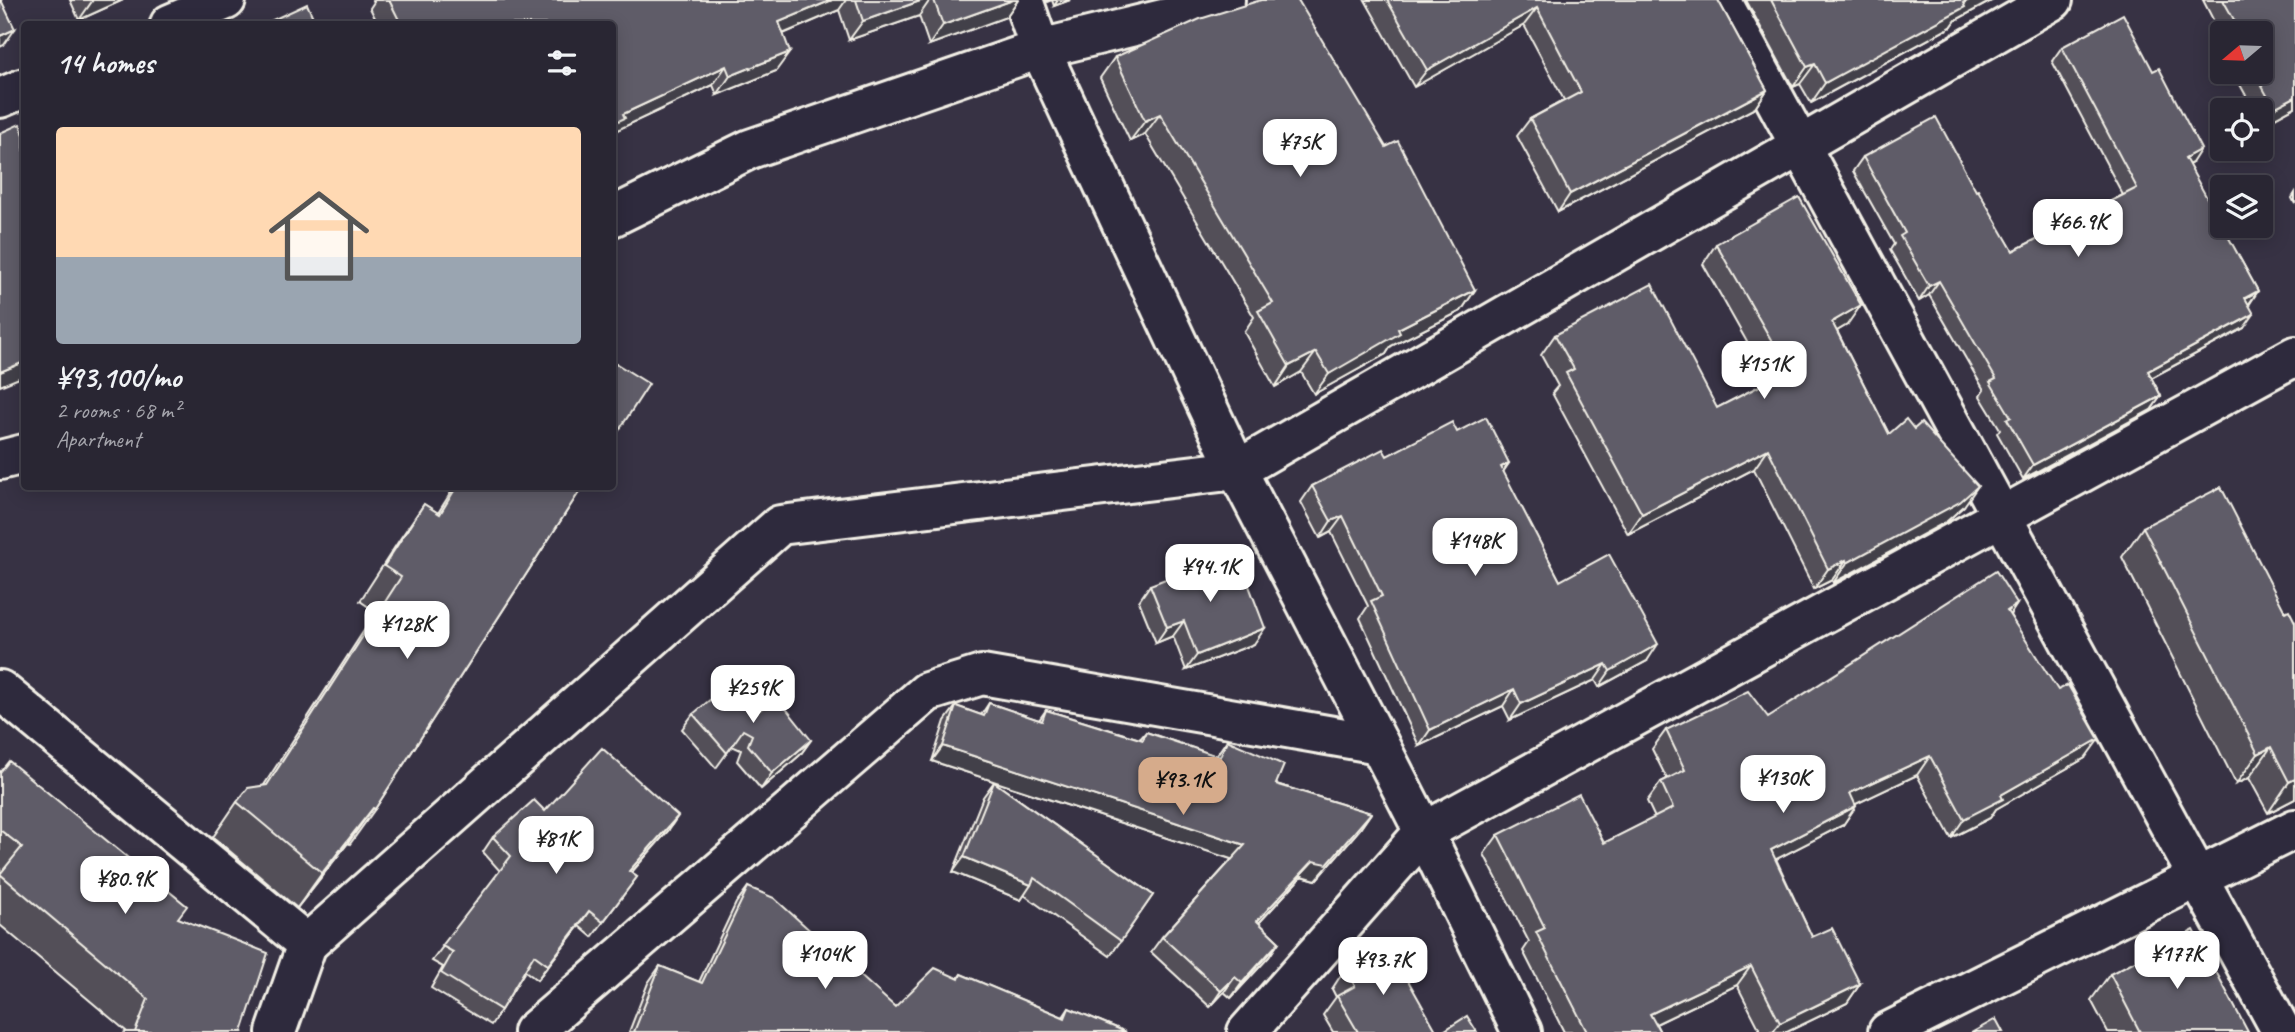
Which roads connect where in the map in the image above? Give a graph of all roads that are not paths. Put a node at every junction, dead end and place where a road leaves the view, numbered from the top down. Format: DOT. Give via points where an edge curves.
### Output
graph roads {
  1 [pos="226,0"];
  2 [pos="1023,0"];
  3 [pos="1226,0"];
  4 [pos="1721,0"];
  5 [pos="2053,0"];
  6 [pos="177,21"];
  7 [pos="1040,49"];
  8 [pos="21,89"];
  9 [pos="0,98"];
  10 [pos="1800,145"];
  11 [pos="616,215"];
  12 [pos="2295,356"];
  13 [pos="21,455"];
  14 [pos="0,460"];
  15 [pos="1237,470"];
  16 [pos="2001,516"];
  17 [pos="0,690"];
  18 [pos="1379,744"];
  19 [pos="2295,829"];
  20 [pos="1424,832"];
  21 [pos="2197,877"];
  22 [pos="307,944"];
  23 [pos="276,1032"];
  24 [pos="533,1032"];
  25 [pos="1247,1032"];
  26 [pos="1522,1032"];
  27 [pos="1888,1032"];
  28 [pos="2282,1032"];
  1 -- 6 [label="street"];
  2 -- 7 [label="street"];
  3 -- 7 [label="street"];
  4 -- 10 [label="street"];
  5 -- 10 [label="street"];
  7 -- 11 [label="street" via="750,149"];
  7 -- 15 [label="street"];
  8 -- 9 [label="street"];
  10 -- 15 [label="street"];
  10 -- 16 [label="street"];
  12 -- 16 [label="street"];
  13 -- 14 [label="street"];
  15 -- 18 [label="street"];
  15 -- 22 [label="street" via="780,526"];
  16 -- 20 [label="street"];
  16 -- 21 [label="street"];
  17 -- 22 [label="street"];
  18 -- 20 [label="street"];
  18 -- 24 [label="street" via="982,675 927,692"];
  19 -- 21 [label="street"];
  20 -- 25 [label="street"];
  20 -- 26 [label="street"];
  21 -- 27 [label="street"];
  21 -- 28 [label="street"];
  22 -- 23 [label="street"];
}
